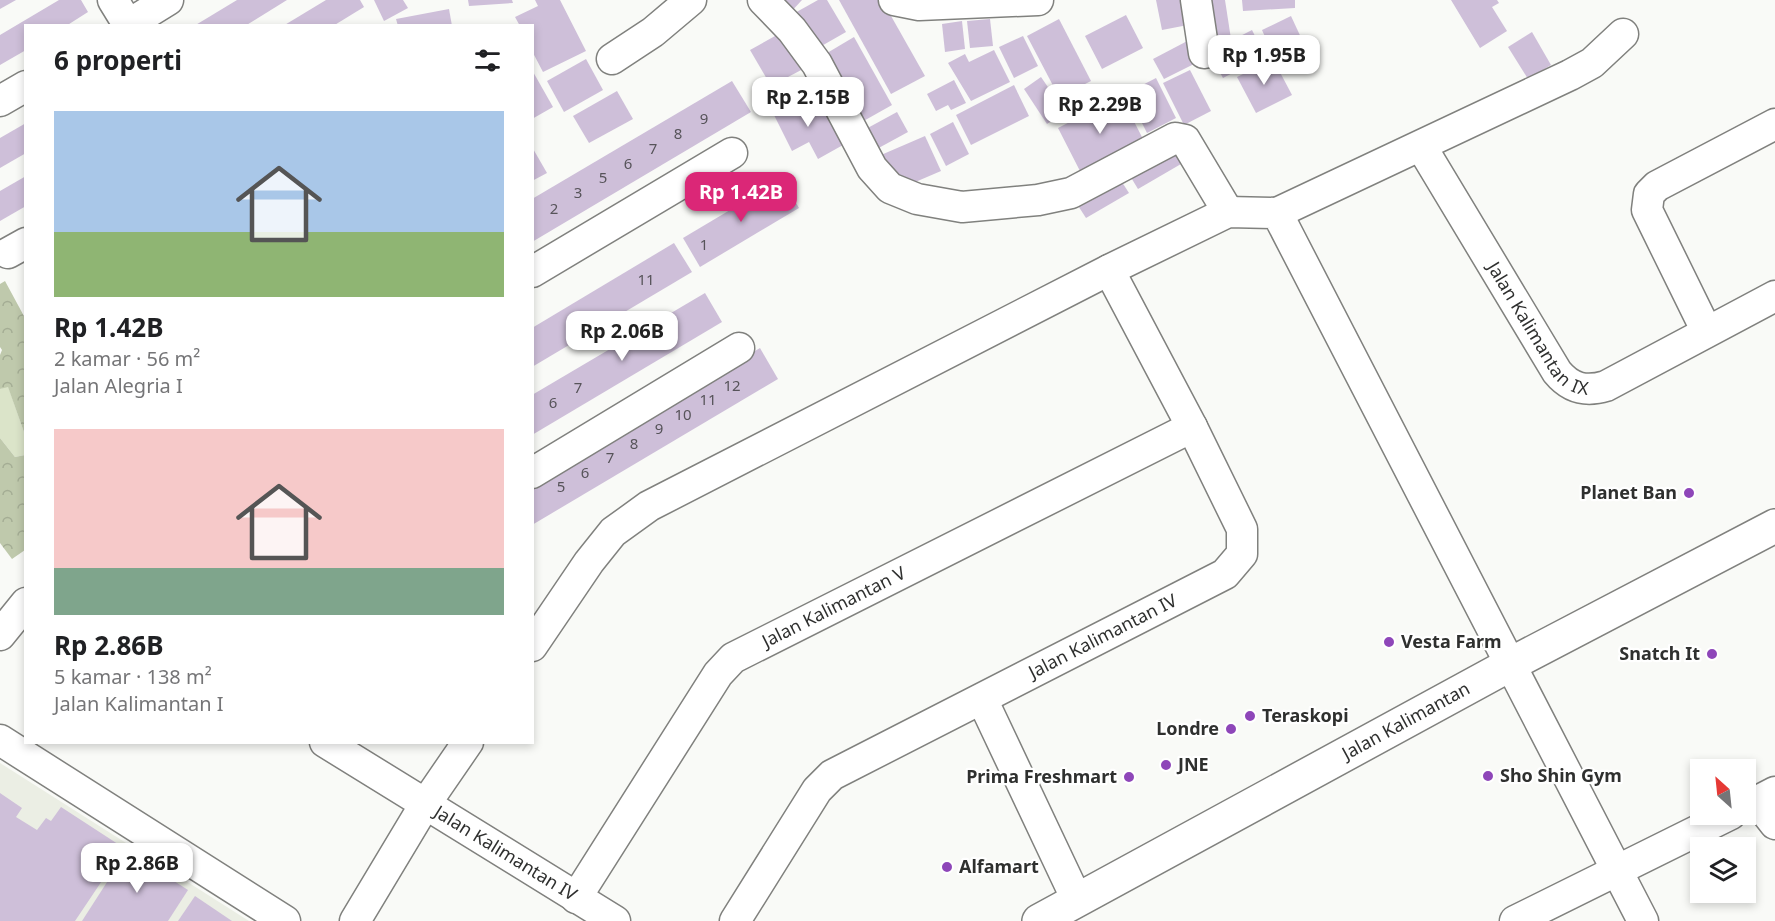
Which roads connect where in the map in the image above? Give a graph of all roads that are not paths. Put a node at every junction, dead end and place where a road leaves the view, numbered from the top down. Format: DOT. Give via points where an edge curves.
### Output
graph roads {
  1 [pos="168,0"];
  2 [pos="691,0"];
  3 [pos="763,0"];
  4 [pos="894,0"];
  5 [pos="1038,0"];
  6 [pos="1196,0"];
  7 [pos="992,2"];
  8 [pos="124,19"];
  9 [pos="1623,34"];
  10 [pos="1204,54"];
  11 [pos="612,59"];
  12 [pos="24,87"];
  13 [pos="0,101"];
  14 [pos="1775,124"];
  15 [pos="1421,146"];
  16 [pos="732,153"];
  17 [pos="1228,212"];
  18 [pos="1277,213"];
  19 [pos="1109,270"];
  20 [pos="534,271"];
  21 [pos="1775,296"];
  22 [pos="1706,330"];
  23 [pos="739,348"];
  24 [pos="1192,427"];
  25 [pos="534,472"];
  26 [pos="1775,526"];
  27 [pos="24,605"];
  28 [pos="0,635"];
  29 [pos="534,643"];
  30 [pos="1511,664"];
  31 [pos="982,699"];
  32 [pos="0,740"];
  33 [pos="328,744"];
  34 [pos="467,744"];
  35 [pos="424,806"];
  36 [pos="1709,825"];
  37 [pos="1616,871"];
  38 [pos="576,898"];
  39 [pos="1077,900"];
  40 [pos="285,921"];
  41 [pos="355,921"];
  42 [pos="615,921"];
  43 [pos="735,921"];
  44 [pos="1039,921"];
  45 [pos="1515,921"];
  46 [pos="1643,921"];
  1 -- 8 [label="street"];
  2 -- 11 [label="street"];
  3 -- 17 [label="street" via="817,64 872,168 890,188 917,199 962,207 1038,200 1071,193 1175,138 1185,140 1196,153"];
  4 -- 7 [label="street" via="919,5"];
  5 -- 7 [label="street"];
  6 -- 10 [label="street"];
  9 -- 15 [label="street" via="1592,63"];
  12 -- 13 [label="street"];
  14 -- 22 [label="street" via="1657,186 1647,199 1647,210"];
  15 -- 18 [label="street"];
  15 -- 22 [label="street, Jalan Kalimantan IX" via="1566,383 1592,390 1606,386"];
  16 -- 20 [label="street"];
  17 -- 18 [label="street"];
  17 -- 19 [label="street"];
  18 -- 30 [label="street"];
  19 -- 24 [label="street, Jalan Kalimantan IV"];
  19 -- 29 [label="street" via="649,506 613,532"];
  21 -- 22 [label="street, Jalan Kalimantan IX"];
  23 -- 25 [label="street"];
  24 -- 31 [label="street, Jalan Kalimantan IV" via="1242,529 1242,554 1236,564 1225,574"];
  24 -- 38 [label="street, Jalan Kalimantan V" via="733,658 718,674"];
  26 -- 30 [label="street, Jalan Kalimantan"];
  27 -- 28 [label="street"];
  30 -- 37 [label="street"];
  30 -- 39 [label="street, Jalan Kalimantan"];
  31 -- 39 [label="street"];
  31 -- 43 [label="street, Jalan Kalimantan IV" via="823,782"];
  32 -- 40 [label="street"];
  33 -- 35 [label="street, Jalan Kalimantan IV"];
  34 -- 35 [label="street"];
  35 -- 38 [label="street, Jalan Kalimantan IV"];
  35 -- 41 [label="street"];
  36 -- 37 [label="street"];
  37 -- 45 [label="street"];
  37 -- 46 [label="street"];
  38 -- 42 [label="street, Jalan Kalimantan IV"];
  39 -- 44 [label="street, Jalan Kalimantan"];
}
